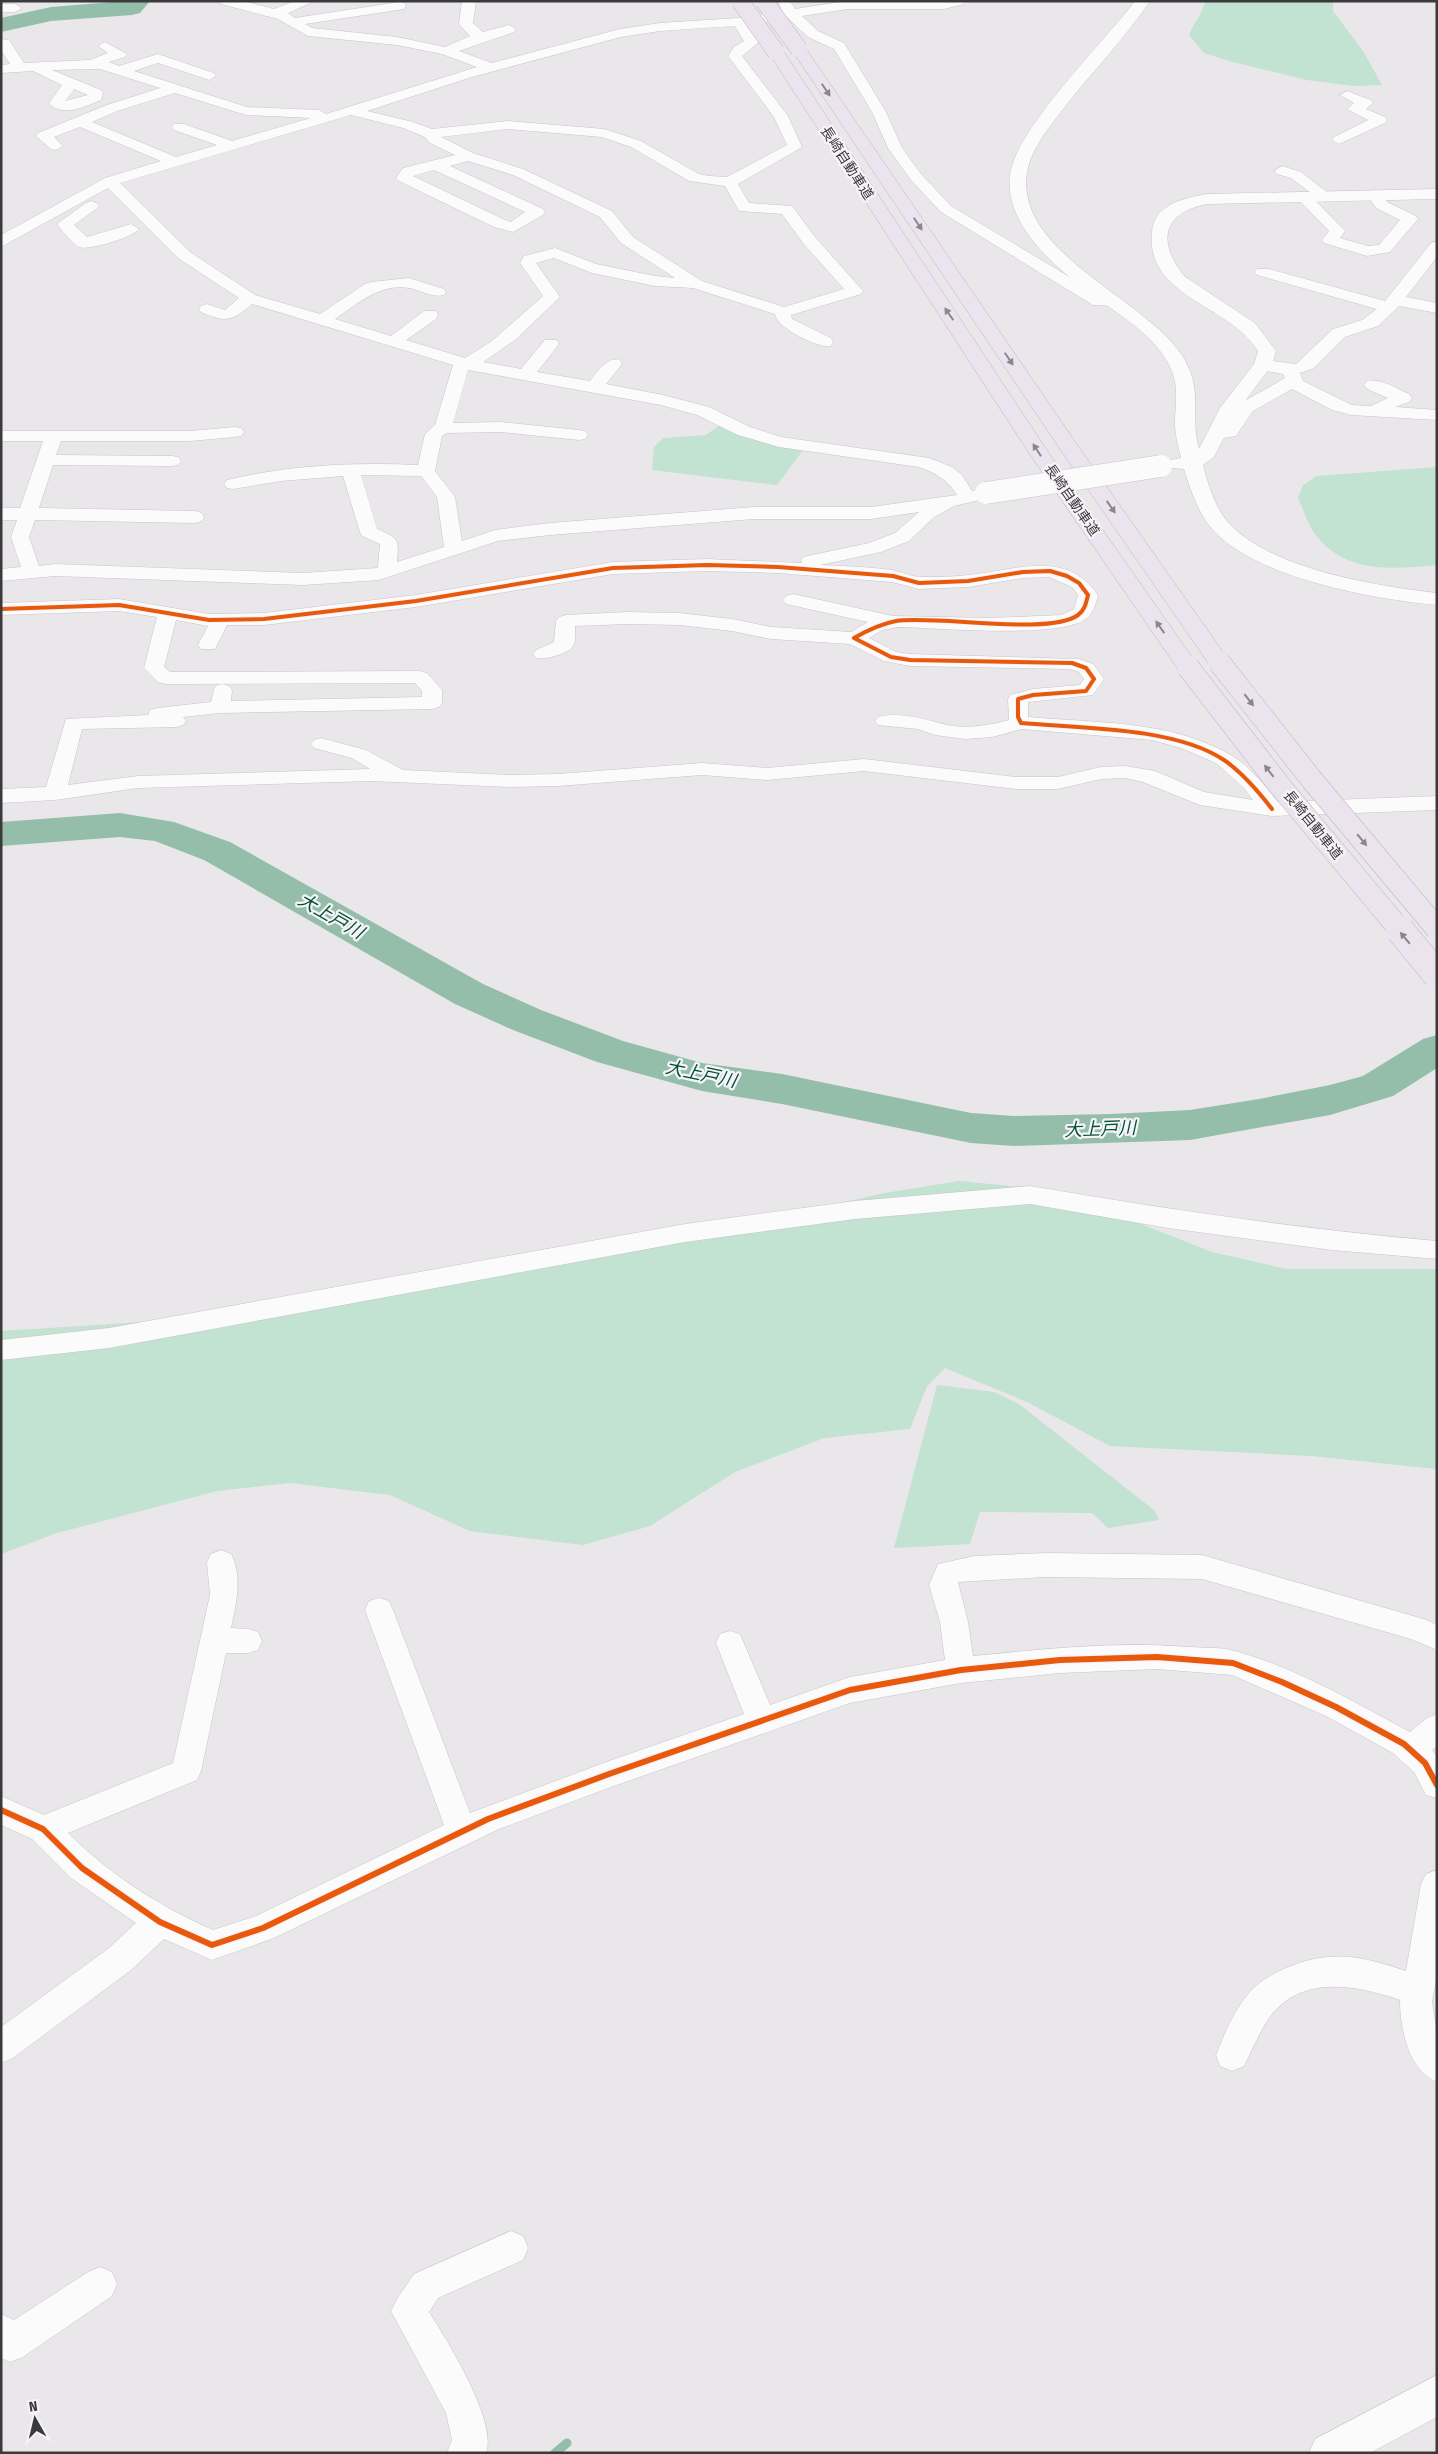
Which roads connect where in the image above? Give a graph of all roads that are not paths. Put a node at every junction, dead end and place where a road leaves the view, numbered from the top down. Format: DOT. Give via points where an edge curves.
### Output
graph roads {
  1 [pos="226,1"];
  2 [pos="308,1"];
  3 [pos="469,1"];
  4 [pos="740,1"];
  5 [pos="764,1"];
  6 [pos="960,1"];
  7 [pos="1142,1"];
  8 [pos="399,6"];
  9 [pos="786,7"];
  10 [pos="274,14"];
  11 [pos="293,22"];
  12 [pos="739,22"];
  13 [pos="509,29"];
  14 [pos="478,38"];
  15 [pos="4,43"];
  16 [pos="105,46"];
  17 [pos="446,51"];
  18 [pos="90,64"];
  19 [pos="490,67"];
  20 [pos="26,68"];
  21 [pos="1,69"];
  22 [pos="122,70"];
  23 [pos="208,76"];
  24 [pos="70,83"];
  25 [pos="172,89"];
  26 [pos="1347,95"];
  27 [pos="345,113"];
  28 [pos="80,122"];
  29 [pos="179,127"];
  30 [pos="430,134"];
  31 [pos="1339,140"];
  32 [pos="56,146"];
  33 [pos="233,146"];
  34 [pos="468,156"];
  35 [pos="175,162"];
  36 [pos="438,166"];
  37 [pos="1282,171"];
  38 [pos="730,182"];
  39 [pos="105,184"];
  40 [pos="1437,194"];
  41 [pos="1375,195"];
  42 [pos="1304,196"];
  43 [pos="1324,196"];
  44 [pos="131,229"];
  45 [pos="1,242"];
  46 [pos="1437,246"];
  47 [pos="1263,272"];
  48 [pos="696,284"];
  49 [pos="438,292"];
  50 [pos="249,298"];
  51 [pos="1114,303"];
  52 [pos="1391,304"];
  53 [pos="1437,308"];
  54 [pos="207,309"];
  55 [pos="784,312"];
  56 [pos="430,315"];
  57 [pos="322,320"];
  58 [pos="394,341"];
  59 [pos="824,342"];
  60 [pos="551,344"];
  61 [pos="466,364"];
  62 [pos="614,364"];
  63 [pos="1263,365"];
  64 [pos="525,375"];
  65 [pos="1292,375"];
  66 [pos="1373,385"];
  67 [pos="594,388"];
  68 [pos="1371,411"];
  69 [pos="1437,415"];
  70 [pos="9,416"];
  71 [pos="443,428"];
  72 [pos="235,432"];
  73 [pos="1216,434"];
  74 [pos="54,435"];
  75 [pos="579,435"];
  76 [pos="2,436"];
  77 [pos="46,460"];
  78 [pos="172,461"];
  79 [pos="1193,462"];
  80 [pos="350,470"];
  81 [pos="426,471"];
  82 [pos="233,484"];
  83 [pos="969,497"];
  84 [pos="28,513"];
  85 [pos="1,514"];
  86 [pos="195,517"];
  87 [pos="454,550"];
  88 [pos="778,567"];
  89 [pos="32,572"];
  90 [pos="383,572"];
  91 [pos="1,575"];
  92 [pos="1437,598"];
  93 [pos="793,600"];
  94 [pos="379,606"];
  95 [pos="1,609"];
  96 [pos="168,614"];
  97 [pos="220,620"];
  98 [pos="893,622"];
  99 [pos="854,638"];
  100 [pos="208,645"];
  101 [pos="543,654"];
  102 [pos="224,678"];
  103 [pos="220,707"];
  104 [pos="176,721"];
  105 [pos="885,721"];
  106 [pos="1021,723"];
  107 [pos="141,726"];
  108 [pos="321,744"];
  109 [pos="401,777"];
  110 [pos="54,793"];
  111 [pos="1,796"];
  112 [pos="1437,803"];
  113 [pos="1272,809"];
  114 [pos="1437,928"];
  115 [pos="1437,975"];
  116 [pos="1437,1250"];
  117 [pos="1,1350"];
  118 [pos="221,1562"];
  119 [pos="379,1610"];
  120 [pos="1437,1638"];
  121 [pos="214,1640"];
  122 [pos="248,1641"];
  123 [pos="730,1643"];
  124 [pos="961,1670"];
  125 [pos="761,1720"];
  126 [pos="1437,1727"];
  127 [pos="1412,1750"];
  128 [pos="1437,1785"];
  129 [pos="1,1810"];
  130 [pos="43,1828"];
  131 [pos="462,1831"];
  132 [pos="1436,1892"];
  133 [pos="160,1922"];
  134 [pos="1418,1990"];
  135 [pos="1,2048"];
  136 [pos="1232,2055"];
  137 [pos="1437,2066"];
  138 [pos="511,2248"];
  139 [pos="100,2284"];
  140 [pos="4,2342"];
  141 [pos="1437,2395"];
  142 [pos="465,2453"];
  143 [pos="1329,2453"];
  1 -- 10 [label="street"];
  2 -- 10 [label="street"];
  3 -- 14 [label="street" via="466,24 475,30"];
  115 -- 4 [label="highway, 長崎自動車道, one-way, bridge" via="1280,786 1188,667 1039,454"];
  5 -- 114 [label="highway, 長崎自動車道, one-way, bridge" via="1218,662"];
  6 -- 9 [label="street" via="944,5"];
  7 -- 51 [label="street" via="1053,113 1031,144 1018,174 1020,204 1038,237"];
  8 -- 11 [label="street"];
  9 -- 12 [label="street"];
  9 -- 51 [label="street" via="813,34 839,46 879,112 895,148 946,209 1099,302"];
  10 -- 11 [label="street"];
  11 -- 17 [label="street" via="308,32 397,41"];
  12 -- 19 [label="street" via="620,33"];
  12 -- 38 [label="street" via="752,42 735,56 781,116 795,147"];
  13 -- 14 [label="street"];
  14 -- 17 [label="street"];
  15 -- 20 [label="street"];
  16 -- 18 [label="street" via="120,54"];
  17 -- 19 [label="street"];
  18 -- 20 [label="street"];
  18 -- 22 [label="street"];
  19 -- 27 [label="street"];
  20 -- 21 [label="street"];
  20 -- 24 [label="street"];
  22 -- 23 [label="street" via="158,58"];
  22 -- 25 [label="street"];
  25 -- 27 [label="street" via="246,112"];
  25 -- 28 [label="street"];
  26 -- 31 [label="street" via="1366,103 1354,109 1380,120"];
  27 -- 30 [label="street" via="408,125"];
  27 -- 33 [label="street"];
  28 -- 32 [label="street" via="43,136"];
  28 -- 35 [label="street"];
  29 -- 33 [label="street"];
  30 -- 34 [label="street" via="435,140"];
  30 -- 38 [label="street" via="508,124 604,133 636,144 694,178"];
  33 -- 35 [label="street"];
  34 -- 36 [label="street"];
  34 -- 48 [label="street" via="518,172 606,214 627,240"];
  35 -- 39 [label="street"];
  36 -- 36 [label="street" via="408,171 404,178 500,224 514,226 538,212"];
  37 -- 43 [label="street" via="1296,175"];
  38 -- 55 [label="street" via="744,208 787,209 809,240 855,291"];
  39 -- 44 [label="street" via="107,196 65,224 84,243"];
  39 -- 45 [label="street"];
  39 -- 50 [label="street" via="184,255"];
  40 -- 41 [label="street"];
  41 -- 42 [label="street" via="1381,205 1410,219 1384,248 1367,251 1330,240 1337,231"];
  41 -- 43 [label="street"];
  42 -- 43 [label="street"];
  42 -- 63 [label="street" via="1207,199 1185,203 1170,211 1160,223 1159,240 1171,272 1186,288 1248,326 1267,352"];
  46 -- 52 [label="street"];
  47 -- 52 [label="street"];
  48 -- 55 [label="street"];
  48 -- 61 [label="street" via="592,268 555,253 539,255 528,263 552,298 499,344"];
  49 -- 57 [label="street" via="409,283 371,287"];
  50 -- 54 [label="street" via="228,316"];
  50 -- 57 [label="street"];
  51 -- 79 [label="street" via="1167,346 1182,370 1187,395 1185,427"];
  52 -- 53 [label="street"];
  52 -- 65 [label="street" via="1371,322 1341,331 1320,349 1309,365"];
  55 -- 59 [label="street" via="782,316 786,322"];
  56 -- 58 [label="street"];
  57 -- 58 [label="street"];
  58 -- 61 [label="street"];
  60 -- 64 [label="street"];
  61 -- 64 [label="street"];
  61 -- 71 [label="street" via="461,366"];
  62 -- 67 [label="street"];
  63 -- 65 [label="street"];
  63 -- 73 [label="street" via="1230,408"];
  64 -- 67 [label="street"];
  65 -- 68 [label="street" via="1296,384 1338,406"];
  65 -- 73 [label="street" via="1247,407 1230,432"];
  66 -- 68 [label="street" via="1403,398"];
  67 -- 83 [label="street" via="663,400 702,411 744,431 779,442 923,462 946,471"];
  68 -- 69 [label="street"];
  70 -- 76 [label="street"];
  71 -- 75 [label="street" via="500,427"];
  71 -- 81 [label="street" via="434,434"];
  72 -- 74 [label="street" via="190,436"];
  73 -- 79 [label="street" via="1204,457"];
  74 -- 76 [label="street"];
  74 -- 77 [label="street"];
  77 -- 78 [label="street"];
  77 -- 84 [label="street"];
  79 -- 83 [label="street, bridge"];
  79 -- 92 [label="street" via="1197,484 1214,518 1252,548 1303,571 1355,586"];
  80 -- 81 [label="street"];
  80 -- 82 [label="street"];
  80 -- 90 [label="street" via="369,532 390,541"];
  81 -- 87 [label="street" via="446,497"];
  83 -- 87 [label="street" via="871,513 754,513 550,529 495,536"];
  83 -- 88 [label="street" via="928,514 902,537 874,548"];
  84 -- 85 [label="street"];
  84 -- 86 [label="street"];
  84 -- 89 [label="street" via="20,538"];
  87 -- 90 [label="street"];
  88 -- 94 [label="street" via="613,568"];
  88 -- 98 [label="street" via="893,576 919,583 1050,571 1080,583 1088,595 1085,609 1074,618 1049,622"];
  89 -- 90 [label="street" via="55,570 303,579"];
  89 -- 91 [label="street"];
  90 -- 94 [label="street"];
  93 -- 98 [label="street"];
  94 -- 97 [label="street" via="264,619"];
  95 -- 96 [label="street" via="119,605"];
  96 -- 97 [label="street"];
  96 -- 102 [label="street" via="154,668 164,678"];
  97 -- 100 [label="street"];
  98 -- 99 [label="street" via="876,626"];
  99 -- 101 [label="street" via="771,633 678,619 566,621 564,645"];
  99 -- 106 [label="street" via="891,657 1072,663 1086,668 1094,679 1086,691 1018,699"];
  102 -- 103 [label="street"];
  102 -- 103 [label="street" via="420,677 432,690 432,703"];
  103 -- 107 [label="street" via="154,715"];
  104 -- 107 [label="street"];
  105 -- 106 [label="street" via="922,723 935,730 965,733 992,731"];
  106 -- 113 [label="street" via="1154,734 1188,744 1223,760 1251,783"];
  107 -- 110 [label="street" via="74,723"];
  108 -- 109 [label="street" via="359,754"];
  109 -- 110 [label="street" via="371,775 138,782"];
  109 -- 113 [label="street" via="510,781 702,769 767,774 864,765 1016,783 1058,783 1101,773 1125,772 1148,776 1200,798"];
  110 -- 111 [label="street"];
  112 -- 113 [label="street"];
  116 -- 117 [label="street" via="1332,1241 1030,1195 855,1210 685,1233 109,1338"];
  118 -- 121 [label="street" via="224,1595"];
  119 -- 131 [label="street"];
  120 -- 124 [label="street" via="1417,1629 1202,1567 1046,1565 975,1568 948,1572 943,1585 954,1622"];
  121 -- 122 [label="street"];
  121 -- 130 [label="street" via="186,1771"];
  123 -- 125 [label="street"];
  124 -- 125 [label="street" via="850,1690"];
  124 -- 127 [label="street" via="1060,1660 1157,1656 1233,1663 1336,1707"];
  125 -- 131 [label="street"];
  126 -- 127 [label="street"];
  127 -- 128 [label="street"];
  129 -- 130 [label="street"];
  130 -- 133 [label="street" via="82,1868"];
  131 -- 133 [label="street" via="263,1928 212,1945"];
  132 -- 134 [label="street"];
  133 -- 135 [label="street" via="120,1959"];
  134 -- 136 [label="street" via="1373,1975 1336,1969 1302,1976 1277,1989 1257,2009"];
  134 -- 137 [label="street" via="1416,2002 1422,2042"];
  138 -- 142 [label="street" via="426,2286 409,2311 463,2409 472,2444"];
  139 -- 140 [label="street"];
  141 -- 143 [label="street"];
}
